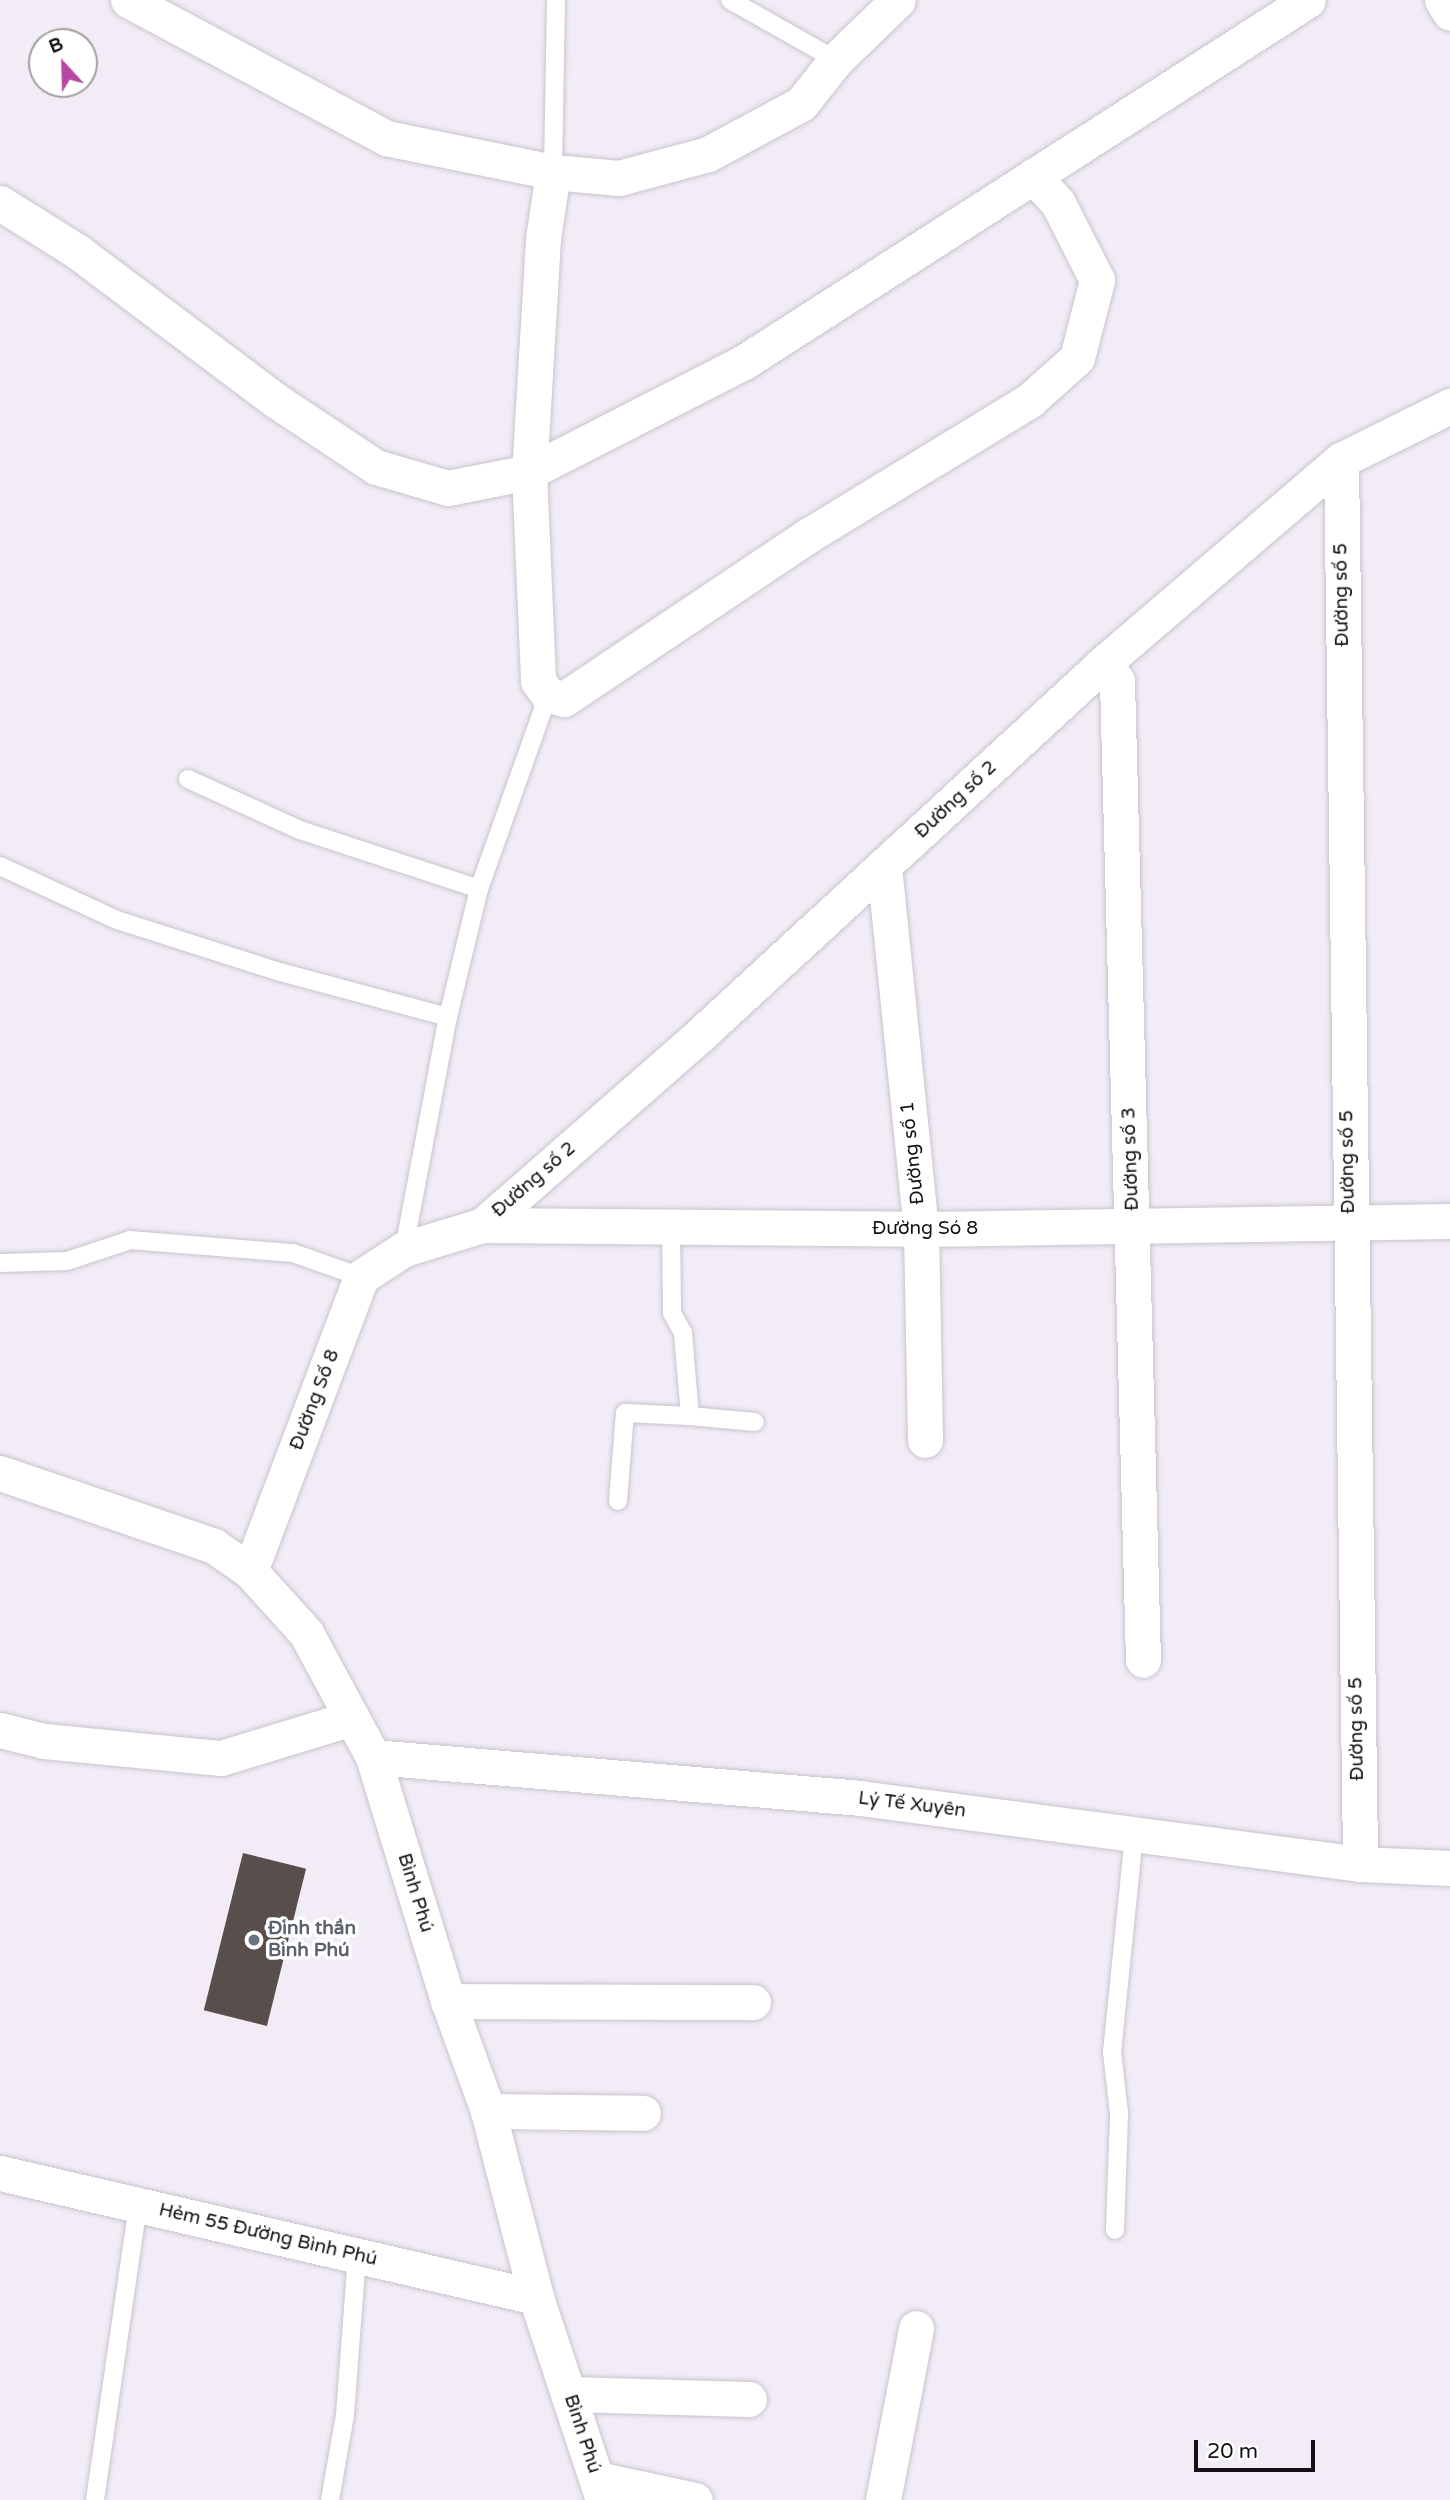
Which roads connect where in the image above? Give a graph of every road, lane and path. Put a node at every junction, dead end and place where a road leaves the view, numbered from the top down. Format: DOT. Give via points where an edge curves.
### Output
graph roads {
  1 [pos="128,0"];
  2 [pos="556,0"];
  3 [pos="730,0"];
  4 [pos="898,0"];
  5 [pos="1308,0"];
  6 [pos="1441,0"];
  7 [pos="1450,13"];
  8 [pos="836,60"];
  9 [pos="553,172"];
  10 [pos="1034,176"];
  11 [pos="0,203"];
  12 [pos="1450,406"];
  13 [pos="1341,460"];
  14 [pos="529,472"];
  15 [pos="1105,662"];
  16 [pos="548,695"];
  17 [pos="188,779"];
  18 [pos="0,866"];
  19 [pos="884,866"];
  20 [pos="479,889"];
  21 [pos="448,1017"];
  22 [pos="1450,1222"];
  23 [pos="1349,1223"];
  24 [pos="483,1225"];
  25 [pos="1132,1226"];
  26 [pos="671,1227"];
  27 [pos="920,1229"];
  28 [pos="404,1250"];
  29 [pos="0,1263"];
  30 [pos="361,1277"];
  31 [pos="690,1416"];
  32 [pos="755,1422"];
  33 [pos="925,1440"];
  34 [pos="0,1473"];
  35 [pos="618,1501"];
  36 [pos="250,1571"];
  37 [pos="1143,1660"];
  38 [pos="352,1718"];
  39 [pos="0,1730"];
  40 [pos="373,1757"];
  41 [pos="1133,1834"];
  42 [pos="1360,1864"];
  43 [pos="1450,1868"];
  44 [pos="448,2001"];
  45 [pos="752,2002"];
  46 [pos="488,2111"];
  47 [pos="643,2112"];
  48 [pos="0,2173"];
  49 [pos="138,2205"];
  50 [pos="1115,2230"];
  51 [pos="357,2255"];
  52 [pos="536,2297"];
  53 [pos="916,2328"];
  54 [pos="569,2394"];
  55 [pos="749,2399"];
  56 [pos="600,2489"];
  57 [pos="95,2500"];
  58 [pos="330,2500"];
  59 [pos="695,2500"];
  60 [pos="883,2500"];
  1 -- 9 [label="street" via="386,138"];
  2 -- 9 [label="lane"];
  3 -- 8 [label="lane"];
  4 -- 8 [label="street"];
  5 -- 10 [label="street"];
  6 -- 7 [label="street"];
  8 -- 9 [label="street" via="801,104 708,155 619,178"];
  9 -- 14 [label="street" via="543,239"];
  10 -- 14 [label="street" via="744,362"];
  10 -- 16 [label="street" via="1058,203 1097,280 1077,358 1030,400 809,535 564,699"];
  11 -- 14 [label="street" via="78,253 275,400 376,467 447,488"];
  12 -- 13 [label="street, Đường số 2"];
  13 -- 15 [label="street, Đường số 2"];
  13 -- 23 [label="street, Đường số 5"];
  14 -- 16 [label="street" via="538,681"];
  15 -- 19 [label="street, Đường số 2"];
  15 -- 25 [label="street, Đường số 3" via="1118,681"];
  16 -- 20 [label="lane"];
  17 -- 20 [label="lane" via="300,830"];
  18 -- 21 [label="lane" via="117,920 280,972"];
  19 -- 24 [label="street, Đường số 2"];
  19 -- 27 [label="street, Đường số 1"];
  20 -- 21 [label="lane"];
  21 -- 28 [label="lane"];
  22 -- 23 [label="street, Đường Só 8"];
  23 -- 25 [label="street, Đường Só 8"];
  23 -- 42 [label="street, Đường số 5"];
  24 -- 26 [label="street, Đường Só 8"];
  24 -- 28 [label="street, Đường Só 8"];
  25 -- 27 [label="street, Đường Só 8"];
  25 -- 37 [label="street, Đường số 3"];
  26 -- 27 [label="street, Đường Só 8"];
  26 -- 31 [label="lane" via="672,1313 683,1333"];
  27 -- 33 [label="street, Đường số 1"];
  28 -- 30 [label="street"];
  29 -- 30 [label="lane" via="67,1261 130,1240 293,1253"];
  30 -- 36 [label="street, Đường Số 8"];
  31 -- 32 [label="lane"];
  31 -- 35 [label="lane" via="625,1413"];
  34 -- 36 [label="street, Bình Phú" via="214,1546"];
  36 -- 38 [label="street, Bình Phú" via="306,1633"];
  38 -- 39 [label="street" via="221,1758 44,1741"];
  38 -- 40 [label="street, Bình Phú"];
  40 -- 41 [label="street, Lý Tế Xuyên" via="860,1798"];
  40 -- 44 [label="street, Bình Phú"];
  41 -- 42 [label="street, Lý Tế Xuyên"];
  41 -- 50 [label="lane" via="1111,2052 1119,2113"];
  42 -- 43 [label="street, Lý Tế Xuyên"];
  44 -- 45 [label="street"];
  44 -- 46 [label="street, Bình Phú"];
  46 -- 47 [label="street"];
  46 -- 52 [label="street, Bình Phú"];
  48 -- 49 [label="street, Hẻm 55 Đường Bình Phú"];
  49 -- 51 [label="street, Hẻm 55 Đường Bình Phú"];
  49 -- 57 [label="lane"];
  51 -- 52 [label="street, Hẻm 55 Đường Bình Phú"];
  51 -- 58 [label="lane" via="345,2415"];
  52 -- 54 [label="street, Bình Phú"];
  53 -- 60 [label="street"];
  54 -- 55 [label="street"];
  54 -- 56 [label="street, Bình Phú"];
  56 -- 59 [label="street"];
}
